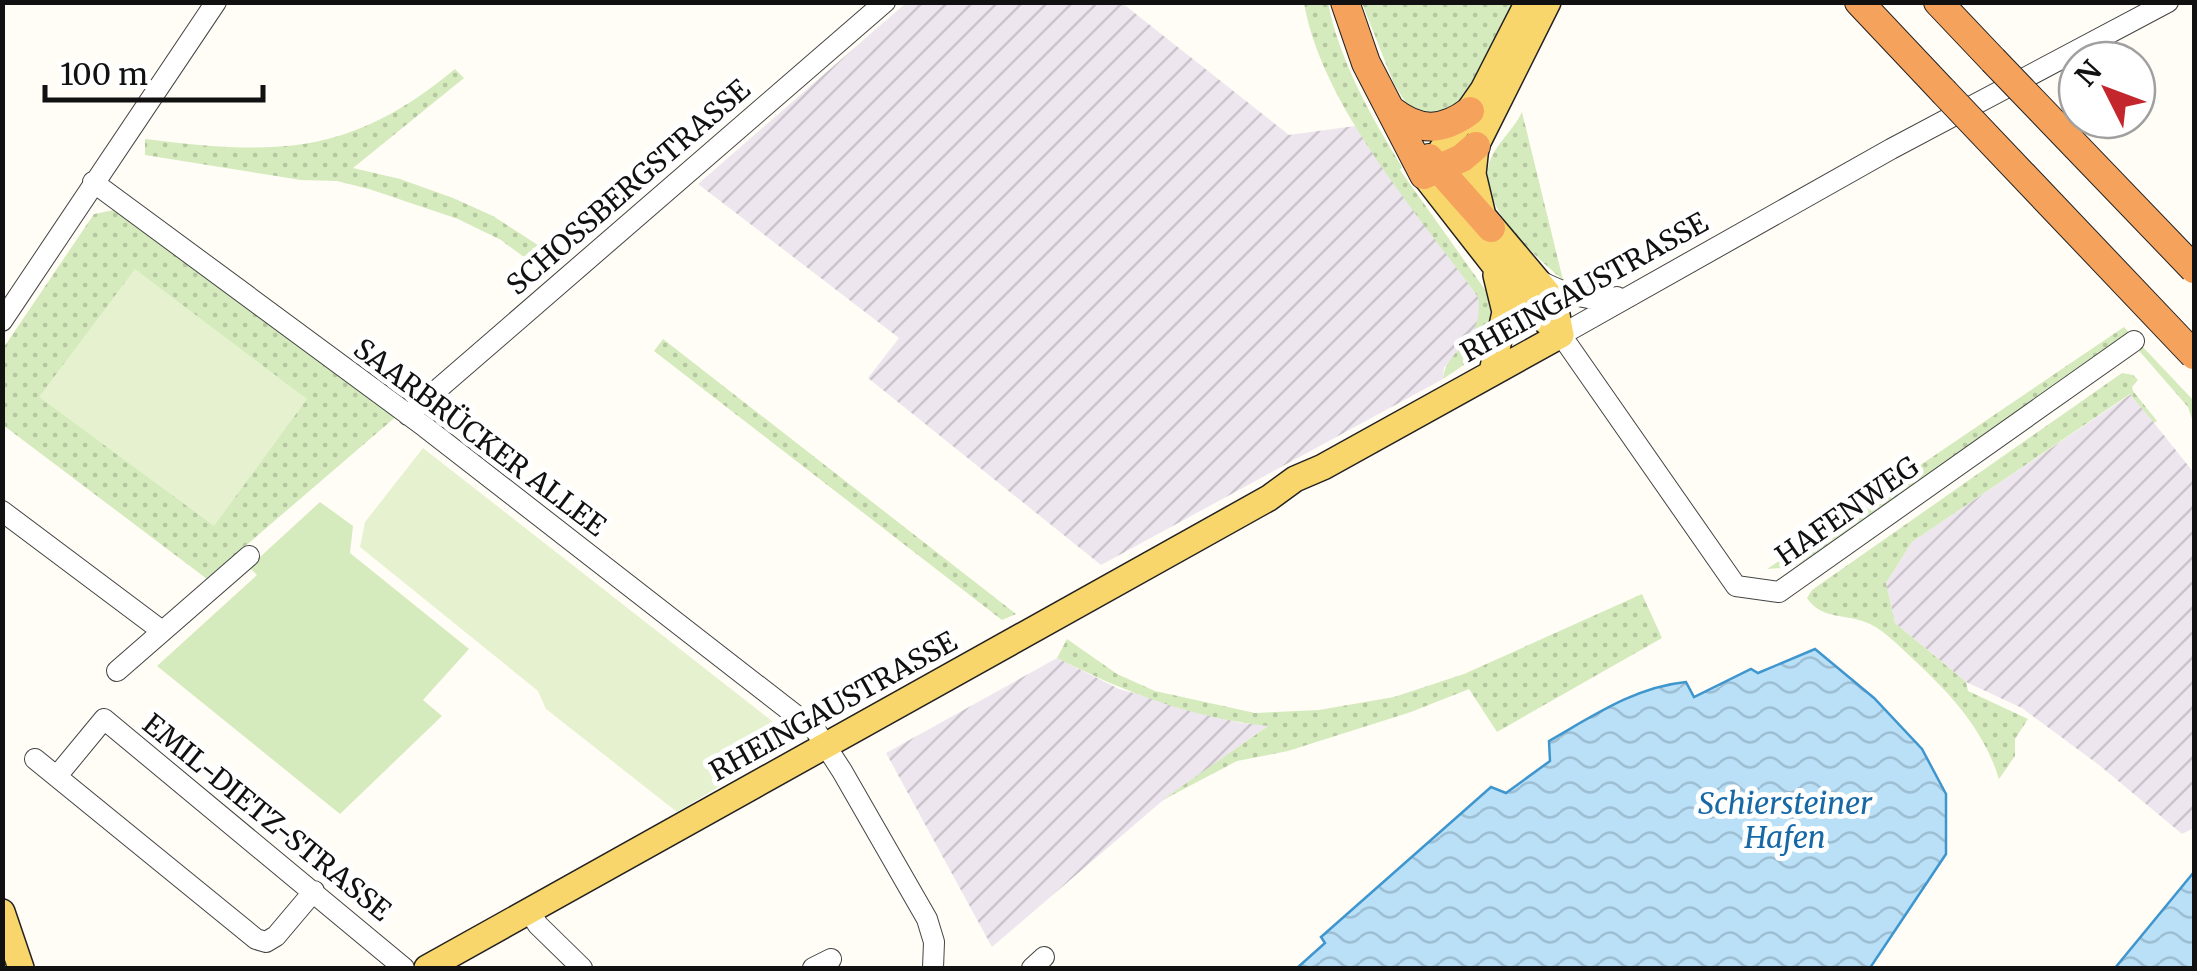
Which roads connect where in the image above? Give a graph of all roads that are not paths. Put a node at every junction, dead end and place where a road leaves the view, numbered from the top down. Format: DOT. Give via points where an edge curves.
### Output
graph roads {
  1 [pos="216,2"];
  2 [pos="885,2"];
  3 [pos="1346,2"];
  4 [pos="1528,2"];
  5 [pos="1548,2"];
  6 [pos="1860,2"];
  7 [pos="1938,2"];
  8 [pos="1958,2"];
  9 [pos="2168,2"];
  10 [pos="1993,60"];
  11 [pos="1388,106"];
  12 [pos="1470,111"];
  13 [pos="1476,146"];
  14 [pos="1432,169"];
  15 [pos="93,182"];
  16 [pos="1491,228"];
  17 [pos="1493,266"];
  18 [pos="2194,269"];
  19 [pos="1538,280"];
  20 [pos="1634,294"];
  21 [pos="2,320"];
  22 [pos="1561,335"];
  23 [pos="2134,342"];
  24 [pos="2194,356"];
  25 [pos="1492,372"];
  26 [pos="408,415"];
  27 [pos="2,512"];
  28 [pos="249,556"];
  29 [pos="162,631"];
  30 [pos="117,671"];
  31 [pos="826,745"];
  32 [pos="35,759"];
  33 [pos="57,776"];
  34 [pos="314,892"];
  35 [pos="529,911"];
  36 [pos="4,924"];
  37 [pos="20,968"];
  38 [pos="404,968"];
  39 [pos="428,968"];
  40 [pos="582,968"];
  41 [pos="933,968"];
  1 -- 15 [label="street"];
  2 -- 26 [label="street, SCHOSSBERGSTRASSE"];
  3 -- 11 [label="highway"];
  4 -- 12 [label="main road"];
  5 -- 13 [label="main road"];
  6 -- 24 [label="highway, bridge"];
  7 -- 10 [label="highway"];
  8 -- 10 [label="highway"];
  9 -- 20 [label="street, RHEINGAUSTRASSE"];
  10 -- 18 [label="highway, bridge"];
  11 -- 12 [label="highway" via="1432,128"];
  11 -- 14 [label="highway"];
  12 -- 14 [label="main road"];
  13 -- 14 [label="highway"];
  13 -- 16 [label="main road" via="1474,188"];
  14 -- 16 [label="highway"];
  14 -- 17 [label="main road"];
  15 -- 21 [label="street"];
  15 -- 26 [label="street, SAARBRÜCKER ALLEE"];
  16 -- 19 [label="main road"];
  17 -- 22 [label="main road"];
  17 -- 25 [label="main road" via="1505,312"];
  19 -- 20 [label="street" via="1593,300"];
  19 -- 22 [label="main road"];
  20 -- 22 [label="street, RHEINGAUSTRASSE"];
  22 -- 23 [label="street, HAFENWEG" via="1736,586 1779,592"];
  22 -- 25 [label="main road, RHEINGAUSTRASSE"];
  25 -- 31 [label="main road, RHEINGAUSTRASSE"];
  26 -- 31 [label="street, SAARBRÜCKER ALLEE" via="809,724"];
  27 -- 29 [label="street"];
  28 -- 29 [label="street"];
  29 -- 30 [label="street"];
  31 -- 35 [label="main road, RHEINGAUSTRASSE"];
  31 -- 41 [label="street, SAARBRÜCKER ALLEE" via="930,927"];
  32 -- 33 [label="street"];
  33 -- 34 [label="street" via="256,940 276,936"];
  33 -- 34 [label="street, EMIL-DIETZ-STRASSE" via="104,719"];
  34 -- 38 [label="street, EMIL-DIETZ-STRASSE"];
  35 -- 39 [label="main road, RHEINGAUSTRASSE"];
  35 -- 40 [label="street"];
  36 -- 37 [label="main road"];
}
